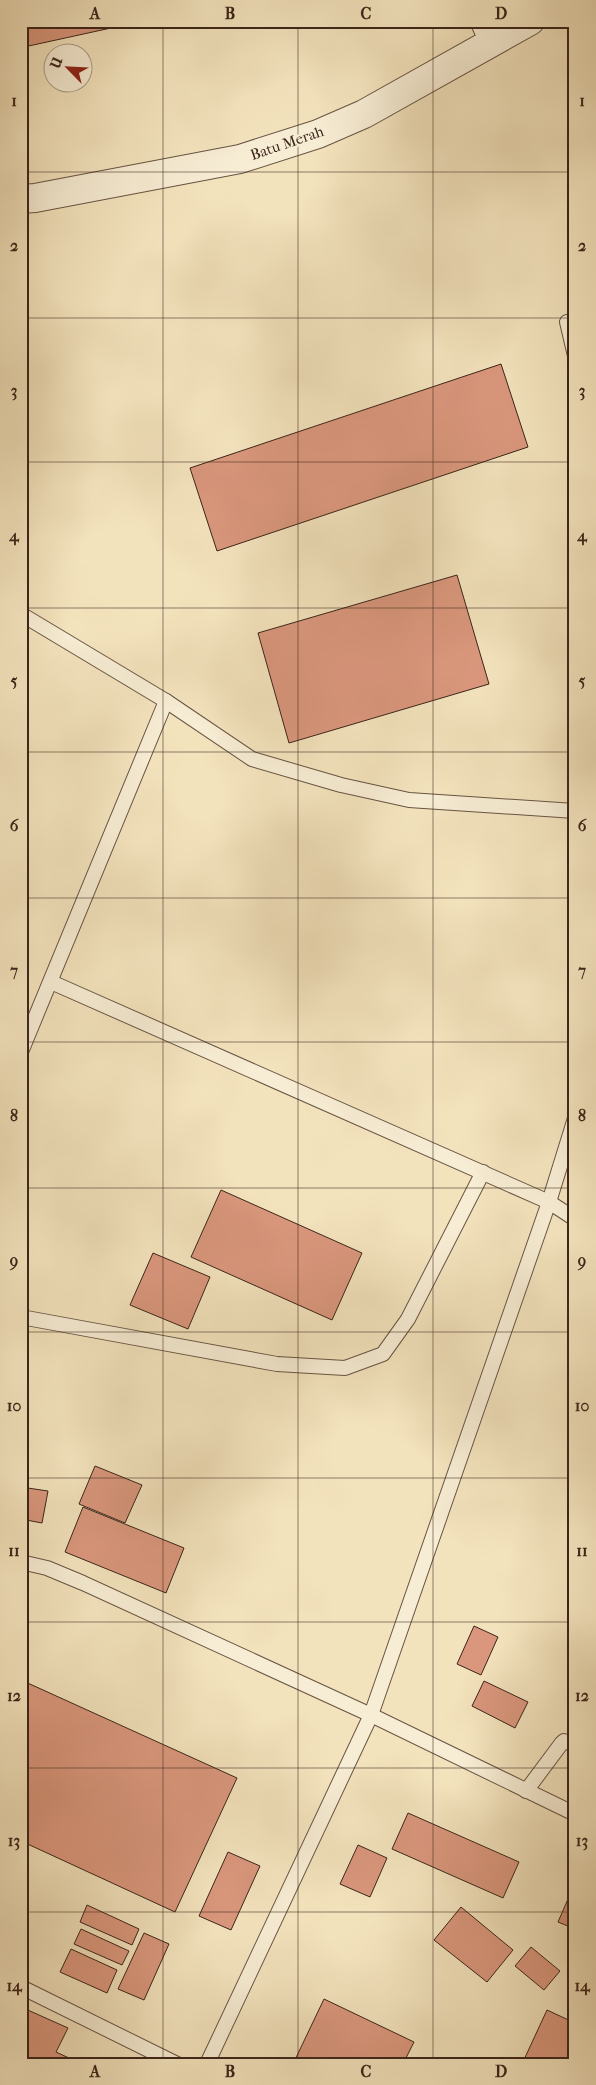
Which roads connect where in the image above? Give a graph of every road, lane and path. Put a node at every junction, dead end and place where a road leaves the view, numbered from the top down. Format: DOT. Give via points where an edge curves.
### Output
graph roads {
  1 [pos="477,21"];
  2 [pos="530,21"];
  3 [pos="488,46"];
  4 [pos="21,199"];
  5 [pos="567,322"];
  6 [pos="575,356"];
  7 [pos="21,614"];
  8 [pos="166,701"];
  9 [pos="575,811"];
  10 [pos="51,982"];
  11 [pos="21,1052"];
  12 [pos="575,1118"];
  13 [pos="483,1172"];
  14 [pos="550,1202"];
  15 [pos="575,1219"];
  16 [pos="21,1317"];
  17 [pos="21,1562"];
  18 [pos="371,1715"];
  19 [pos="575,1745"];
  20 [pos="526,1791"];
  21 [pos="575,1814"];
  22 [pos="21,1987"];
  23 [pos="178,2064"];
  24 [pos="207,2064"];
  1 -- 3 [label="lane"];
  2 -- 3 [label="street, Batu Merah"];
  3 -- 4 [label="street, Batu Merah" via="364,114 318,134 240,159"];
  5 -- 6 [label="lane"];
  7 -- 8 [label="lane"];
  8 -- 9 [label="lane" via="252,759 341,785 409,800"];
  8 -- 10 [label="lane"];
  10 -- 11 [label="lane"];
  10 -- 13 [label="lane"];
  12 -- 14 [label="lane"];
  13 -- 14 [label="lane"];
  13 -- 16 [label="lane" via="408,1319 383,1354 345,1368 277,1364"];
  14 -- 15 [label="lane"];
  14 -- 18 [label="lane"];
  17 -- 18 [label="lane" via="47,1568 83,1583"];
  18 -- 20 [label="lane"];
  18 -- 24 [label="lane"];
  19 -- 20 [label="lane" via="561,1744"];
  20 -- 21 [label="lane"];
  22 -- 23 [label="lane"];
}
